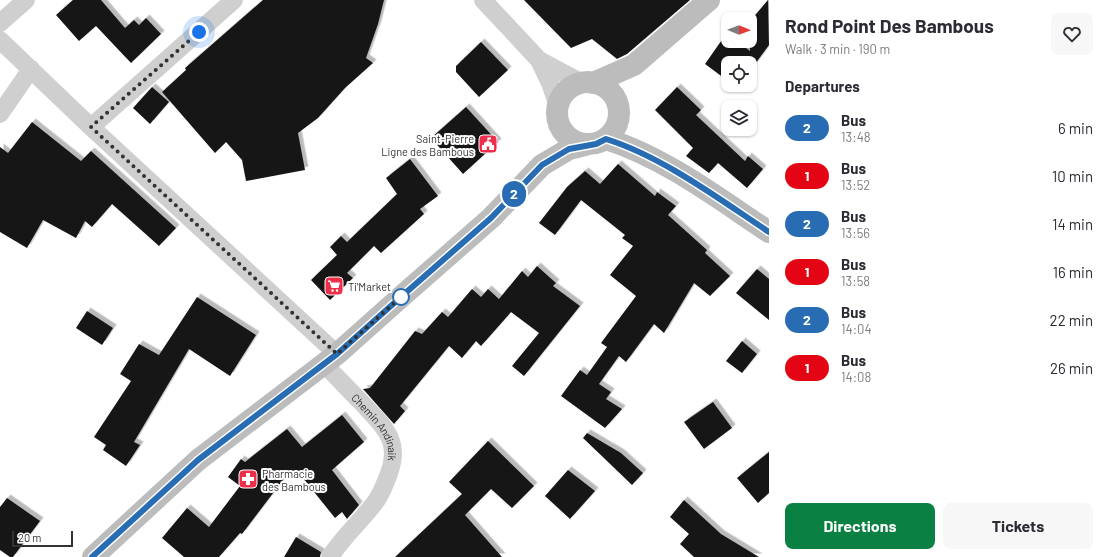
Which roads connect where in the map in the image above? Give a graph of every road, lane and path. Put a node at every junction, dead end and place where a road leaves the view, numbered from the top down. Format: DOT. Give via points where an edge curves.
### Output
graph roads {
  1 [pos="26,0"];
  2 [pos="234,0"];
  3 [pos="483,0"];
  4 [pos="709,0"];
  5 [pos="0,23"];
  6 [pos="0,40"];
  7 [pos="539,60"];
  8 [pos="634,65"];
  9 [pos="31,69"];
  10 [pos="587,83"];
  11 [pos="558,112"];
  12 [pos="0,114"];
  13 [pos="618,115"];
  14 [pos="91,127"];
  15 [pos="606,139"];
  16 [pos="585,145"];
  17 [pos="652,157"];
  18 [pos="542,165"];
  19 [pos="769,232"];
  20 [pos="330,359"];
  21 [pos="92,557"];
  22 [pos="330,557"];
  1 -- 5 [label="street"];
  2 -- 14 [label="street"];
  3 -- 7 [label="street"];
  4 -- 8 [label="main road"];
  6 -- 9 [label="street, Chemin Andinaik"];
  7 -- 10 [label="street"];
  7 -- 11 [label="street" via="550,83"];
  8 -- 10 [label="main road"];
  8 -- 13 [label="main road"];
  9 -- 12 [label="street"];
  9 -- 14 [label="street, Chemin Andinaik"];
  10 -- 11 [label="main road" via="576,84 566,90 559,100"];
  10 -- 13 [label="main road" via="599,84 609,90 615,99"];
  11 -- 16 [label="main road" via="558,125 565,135 574,142"];
  11 -- 18 [label="main road" via="554,138"];
  13 -- 15 [label="main road" via="614,130"];
  13 -- 17 [label="main road"];
  14 -- 20 [label="street, Chemin Andinaik"];
  15 -- 16 [label="main road" via="596,144"];
  15 -- 17 [label="main road" via="630,146"];
  16 -- 18 [label="main road" via="569,149"];
  17 -- 19 [label="main road"];
  18 -- 20 [label="main road" via="491,218"];
  20 -- 21 [label="main road" via="198,460"];
  20 -- 22 [label="street, Chemin Andinaik" via="381,423 389,435 394,450 391,471 374,504 341,540"];
}
